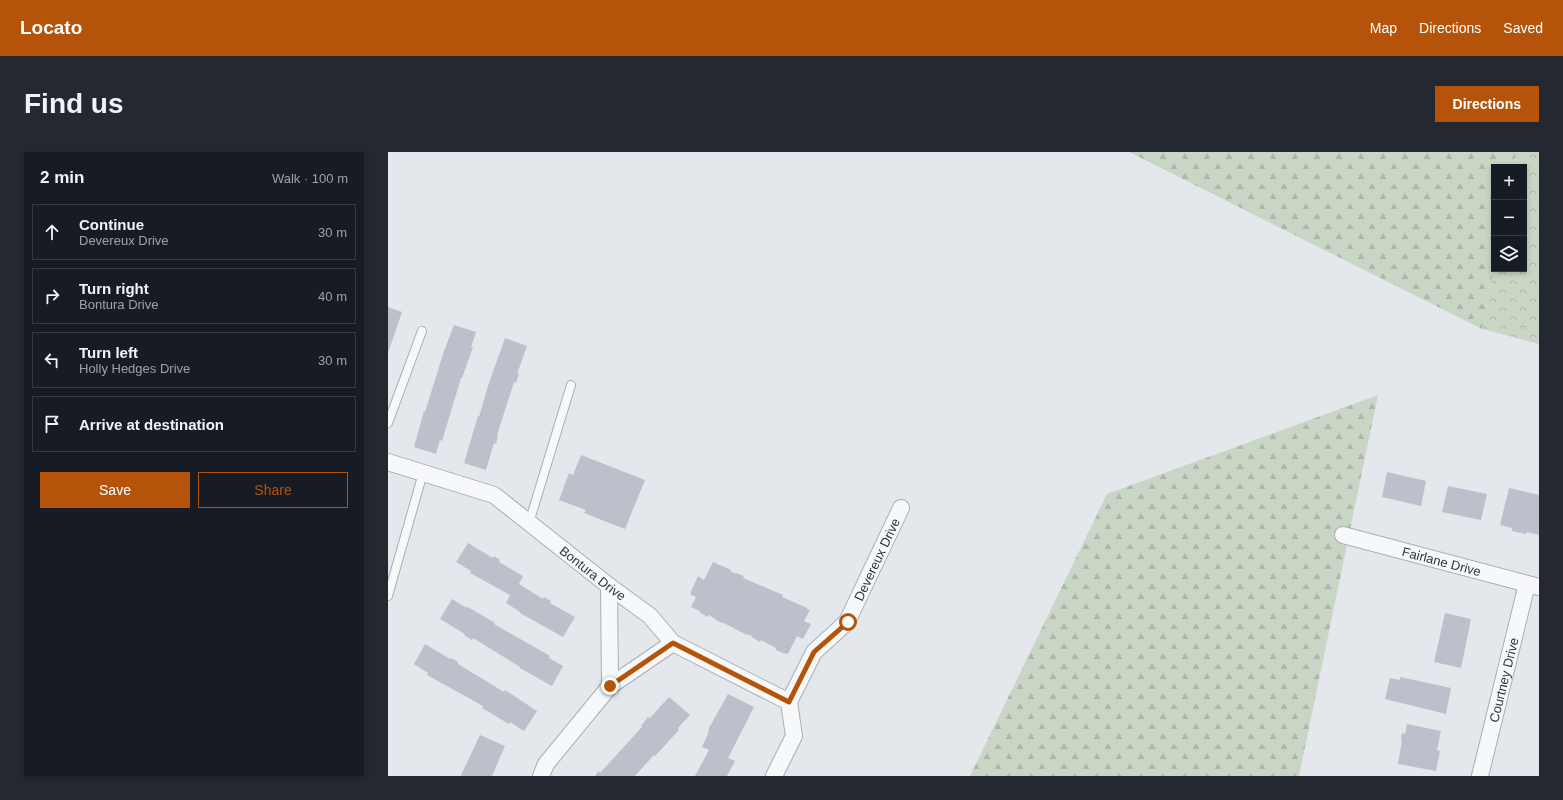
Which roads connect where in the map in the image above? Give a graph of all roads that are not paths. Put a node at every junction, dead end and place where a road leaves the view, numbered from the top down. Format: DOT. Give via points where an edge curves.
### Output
graph roads {
  1 [pos="422,331"];
  2 [pos="571,385"];
  3 [pos="388,423"];
  4 [pos="388,462"];
  5 [pos="422,473"];
  6 [pos="901,508"];
  7 [pos="529,523"];
  8 [pos="1343,535"];
  9 [pos="609,586"];
  10 [pos="1533,586"];
  11 [pos="388,596"];
  12 [pos="673,643"];
  13 [pos="610,686"];
  14 [pos="789,702"];
  15 [pos="541,776"];
  16 [pos="774,776"];
  17 [pos="1480,776"];
  1 -- 3 [label="lane"];
  2 -- 7 [label="lane"];
  4 -- 5 [label="street, Bontura Drive"];
  5 -- 7 [label="street, Bontura Drive" via="494,495"];
  5 -- 11 [label="lane"];
  6 -- 14 [label="street, Devereux Drive" via="848,622 814,652"];
  7 -- 9 [label="street, Bontura Drive"];
  8 -- 10 [label="street, Fairlane Drive"];
  9 -- 12 [label="street, Bontura Drive" via="650,616"];
  9 -- 13 [label="street"];
  10 -- 17 [label="street, Courtney Drive"];
  12 -- 13 [label="street"];
  12 -- 14 [label="street, Bontura Drive"];
  13 -- 15 [label="street" via="546,764"];
  14 -- 16 [label="street" via="794,736"];
}
